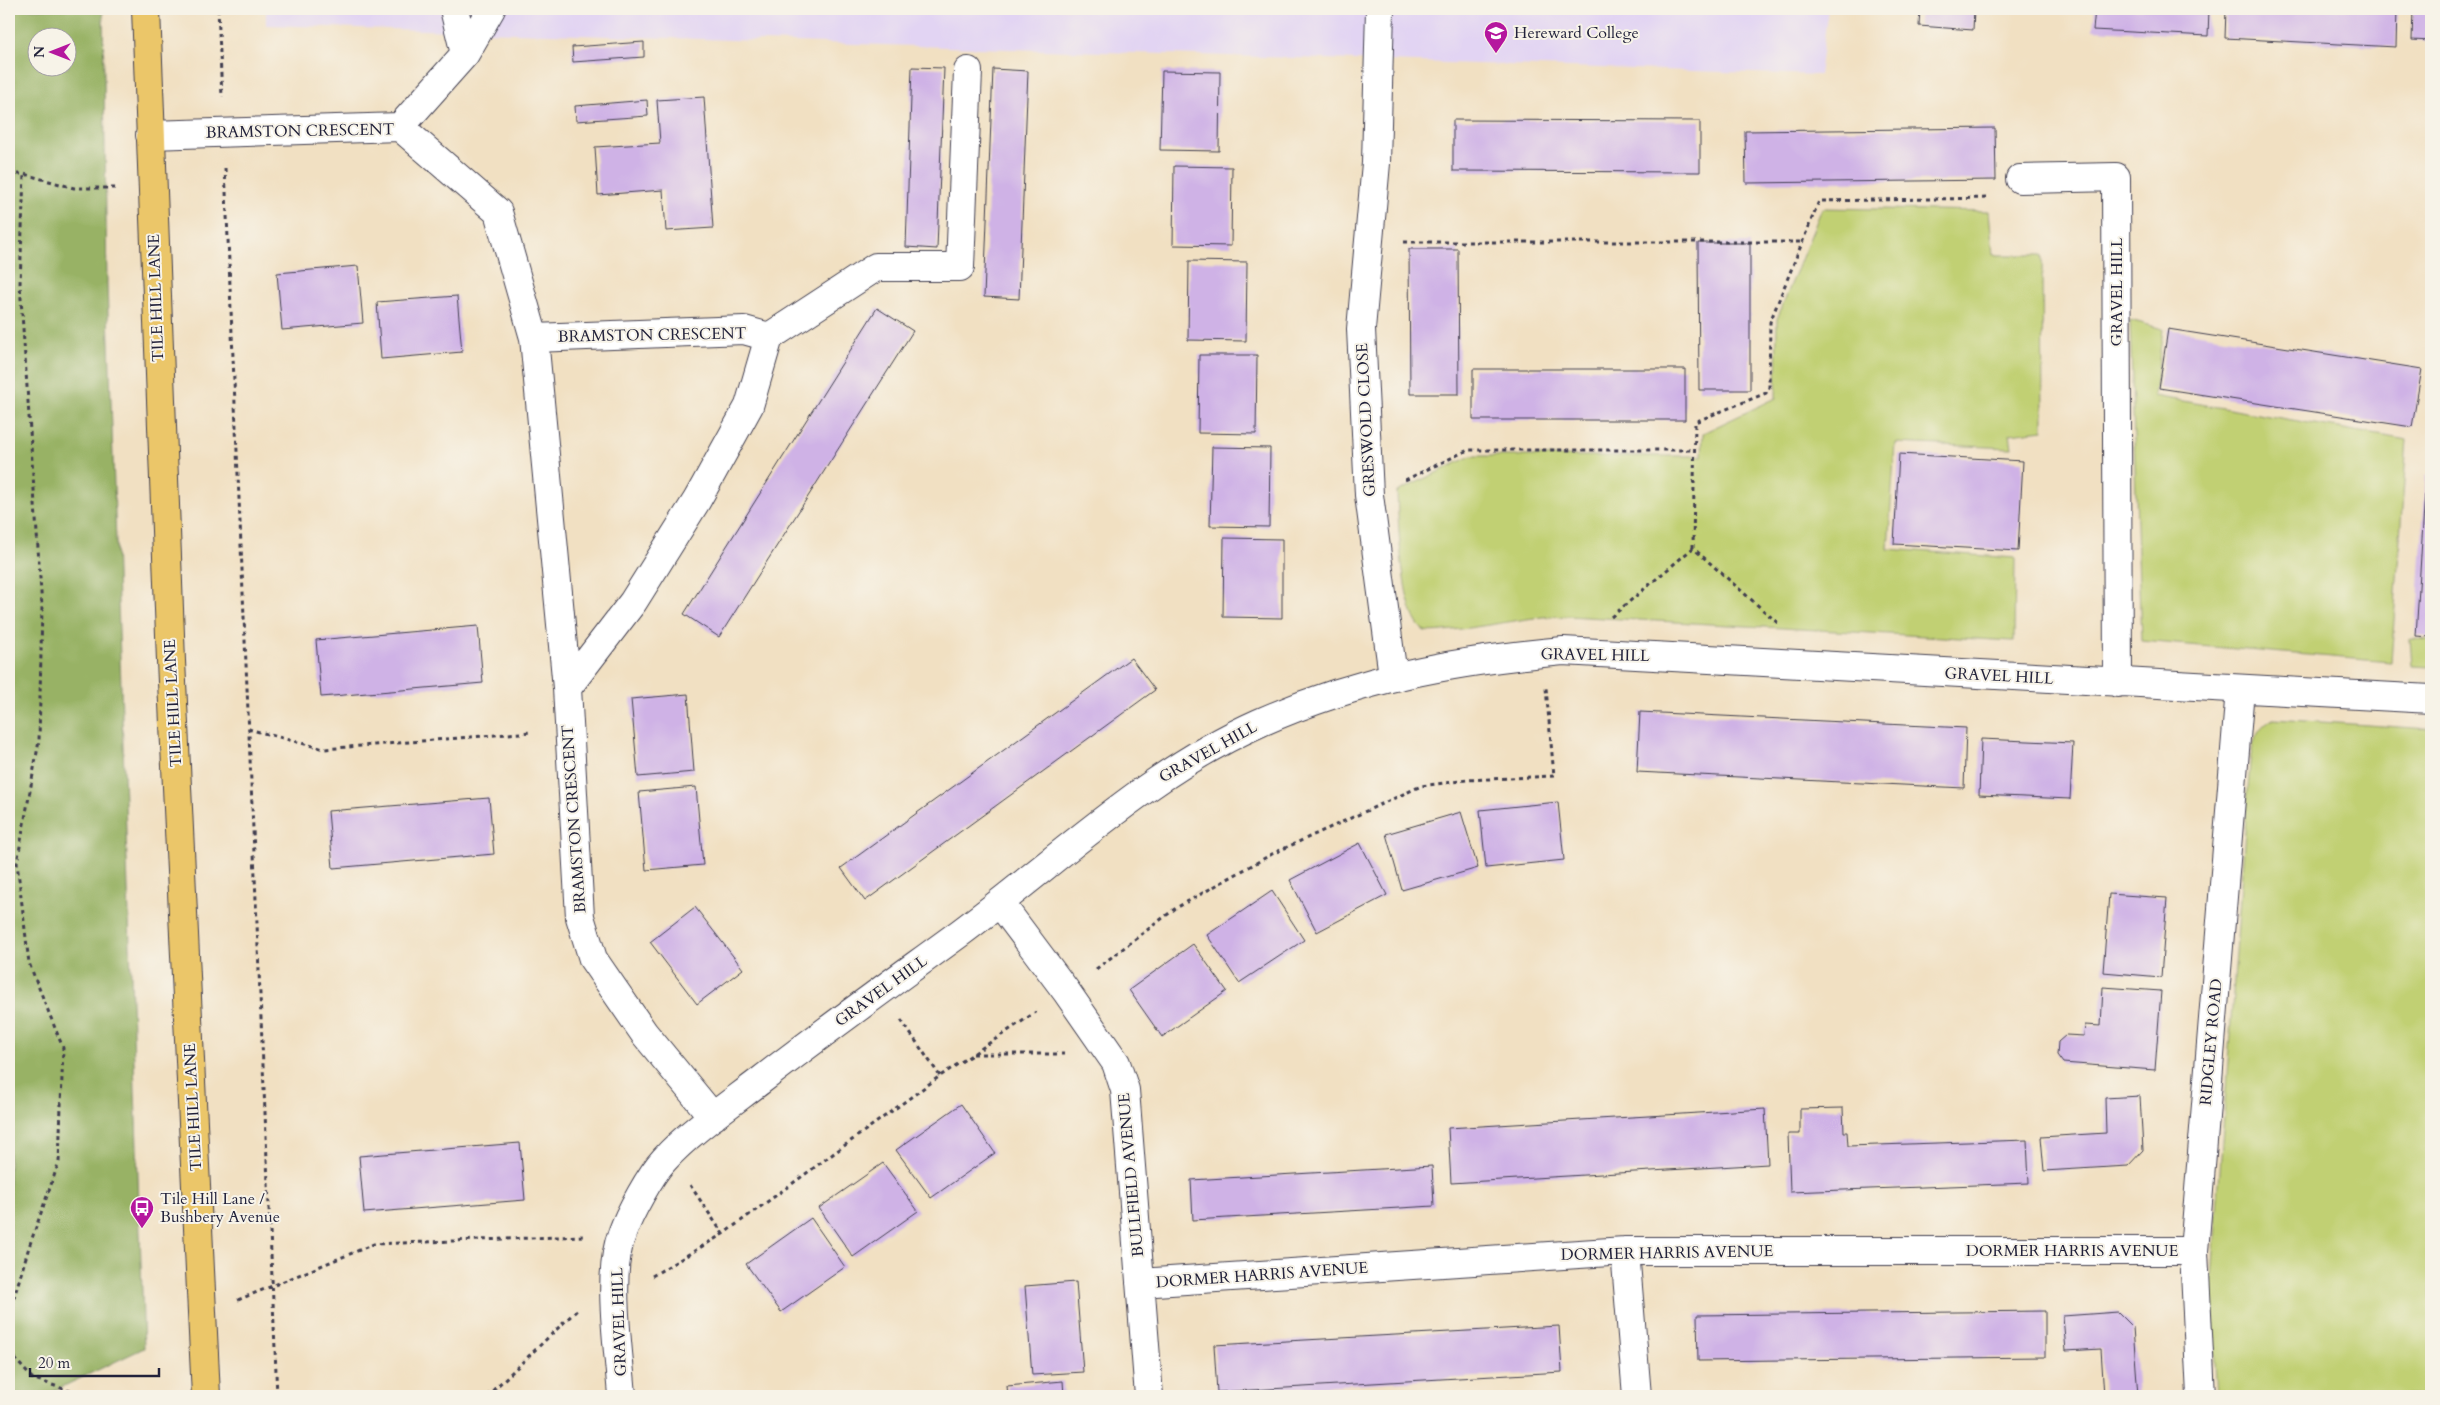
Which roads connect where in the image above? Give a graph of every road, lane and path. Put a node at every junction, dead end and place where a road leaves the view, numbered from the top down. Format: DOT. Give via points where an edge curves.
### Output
graph roads {
  1 [pos="146,9"];
  2 [pos="218,9"];
  3 [pos="454,9"];
  4 [pos="490,9"];
  5 [pos="1380,9"];
  6 [pos="465,54"];
  7 [pos="968,71"];
  8 [pos="400,127"];
  9 [pos="224,132"];
  10 [pos="150,135"];
  11 [pos="9,174"];
  12 [pos="24,174"];
  13 [pos="2020,179"];
  14 [pos="152,188"];
  15 [pos="1369,242"];
  16 [pos="1803,242"];
  17 [pos="769,337"];
  18 [pos="534,338"];
  19 [pos="1693,450"];
  20 [pos="1369,495"];
  21 [pos="1693,548"];
  22 [pos="1603,653"];
  23 [pos="1794,664"];
  24 [pos="1393,676"];
  25 [pos="2118,683"];
  26 [pos="567,688"];
  27 [pos="2240,689"];
  28 [pos="2431,699"];
  29 [pos="248,729"];
  30 [pos="568,729"];
  31 [pos="1000,903"];
  32 [pos="881,991"];
  33 [pos="972,1054"];
  34 [pos="1110,1054"];
  35 [pos="940,1076"];
  36 [pos="713,1118"];
  37 [pos="669,1155"];
  38 [pos="622,1234"];
  39 [pos="723,1234"];
  40 [pos="1625,1251"];
  41 [pos="2194,1251"];
  42 [pos="1140,1283"];
  43 [pos="271,1286"];
  44 [pos="9,1314"];
  45 [pos="9,1352"];
  46 [pos="84,1396"];
  47 [pos="206,1396"];
  48 [pos="277,1396"];
  49 [pos="622,1396"];
  50 [pos="1149,1396"];
  51 [pos="1637,1396"];
  52 [pos="2201,1396"];
  1 -- 10 [label="main road, TILE HILL LANE"];
  2 -- 9 [label="path"];
  3 -- 6 [label="street"];
  4 -- 6 [label="street"];
  5 -- 15 [label="street, GRESWOLD CLOSE" via="1376,163"];
  6 -- 8 [label="street"];
  7 -- 17 [label="street, BRAMSTON CRESCENT" via="960,267 876,267"];
  8 -- 9 [label="street, BRAMSTON CRESCENT"];
  8 -- 18 [label="street, BRAMSTON CRESCENT" via="498,212"];
  9 -- 10 [label="street, BRAMSTON CRESCENT"];
  9 -- 29 [label="path"];
  10 -- 14 [label="main road, TILE HILL LANE"];
  11 -- 12 [label="path"];
  12 -- 14 [label="path" via="74,188"];
  12 -- 44 [label="path" via="20,284 42,607 39,741 17,863 30,963 63,1048 59,1162"];
  13 -- 16 [label="path" via="1990,198 1820,202"];
  13 -- 25 [label="street, GRAVEL HILL" via="2116,178"];
  14 -- 47 [label="main road, TILE HILL LANE"];
  15 -- 16 [label="path"];
  15 -- 20 [label="street, GRESWOLD CLOSE" via="1361,329"];
  16 -- 19 [label="path" via="1770,322 1769,386 1766,393 1695,422"];
  17 -- 18 [label="street, BRAMSTON CRESCENT" via="744,330"];
  17 -- 26 [label="street, BRAMSTON CRESCENT" via="749,406 696,500 633,602"];
  18 -- 26 [label="street, BRAMSTON CRESCENT"];
  19 -- 20 [label="path" via="1468,450"];
  19 -- 21 [label="path"];
  20 -- 24 [label="street, GRESWOLD CLOSE"];
  21 -- 22 [label="path" via="1603,624"];
  21 -- 23 [label="path" via="1794,638"];
  22 -- 23 [label="street, GRAVEL HILL"];
  22 -- 24 [label="street, GRAVEL HILL" via="1563,651 1481,659"];
  23 -- 25 [label="street, GRAVEL HILL"];
  24 -- 31 [label="street, GRAVEL HILL" via="1316,700 1207,749 1156,781"];
  25 -- 27 [label="street, GRAVEL HILL"];
  26 -- 30 [label="street, BRAMSTON CRESCENT"];
  27 -- 28 [label="street, GRAVEL HILL"];
  27 -- 41 [label="street, RIDGLEY ROAD"];
  29 -- 30 [label="path" via="324,749"];
  29 -- 43 [label="path"];
  30 -- 36 [label="street, BRAMSTON CRESCENT" via="580,917 593,959 644,1033"];
  31 -- 32 [label="street, GRAVEL HILL"];
  31 -- 34 [label="street, BULLFIELD AVENUE"];
  32 -- 35 [label="path"];
  32 -- 36 [label="street, GRAVEL HILL"];
  33 -- 34 [label="path"];
  34 -- 42 [label="street, BULLFIELD AVENUE" via="1125,1090"];
  36 -- 37 [label="street, GRAVEL HILL"];
  37 -- 38 [label="street, GRAVEL HILL" via="647,1186"];
  37 -- 39 [label="path"];
  38 -- 43 [label="path" via="374,1244"];
  38 -- 49 [label="street, GRAVEL HILL" via="615,1298"];
  40 -- 41 [label="street, DORMER HARRIS AVENUE"];
  40 -- 42 [label="street, DORMER HARRIS AVENUE"];
  40 -- 51 [label="street"];
  41 -- 52 [label="street, RIDGLEY ROAD"];
  42 -- 50 [label="street, BULLFIELD AVENUE"];
  43 -- 48 [label="path"];
  45 -- 46 [label="path" via="32,1378"];
}
